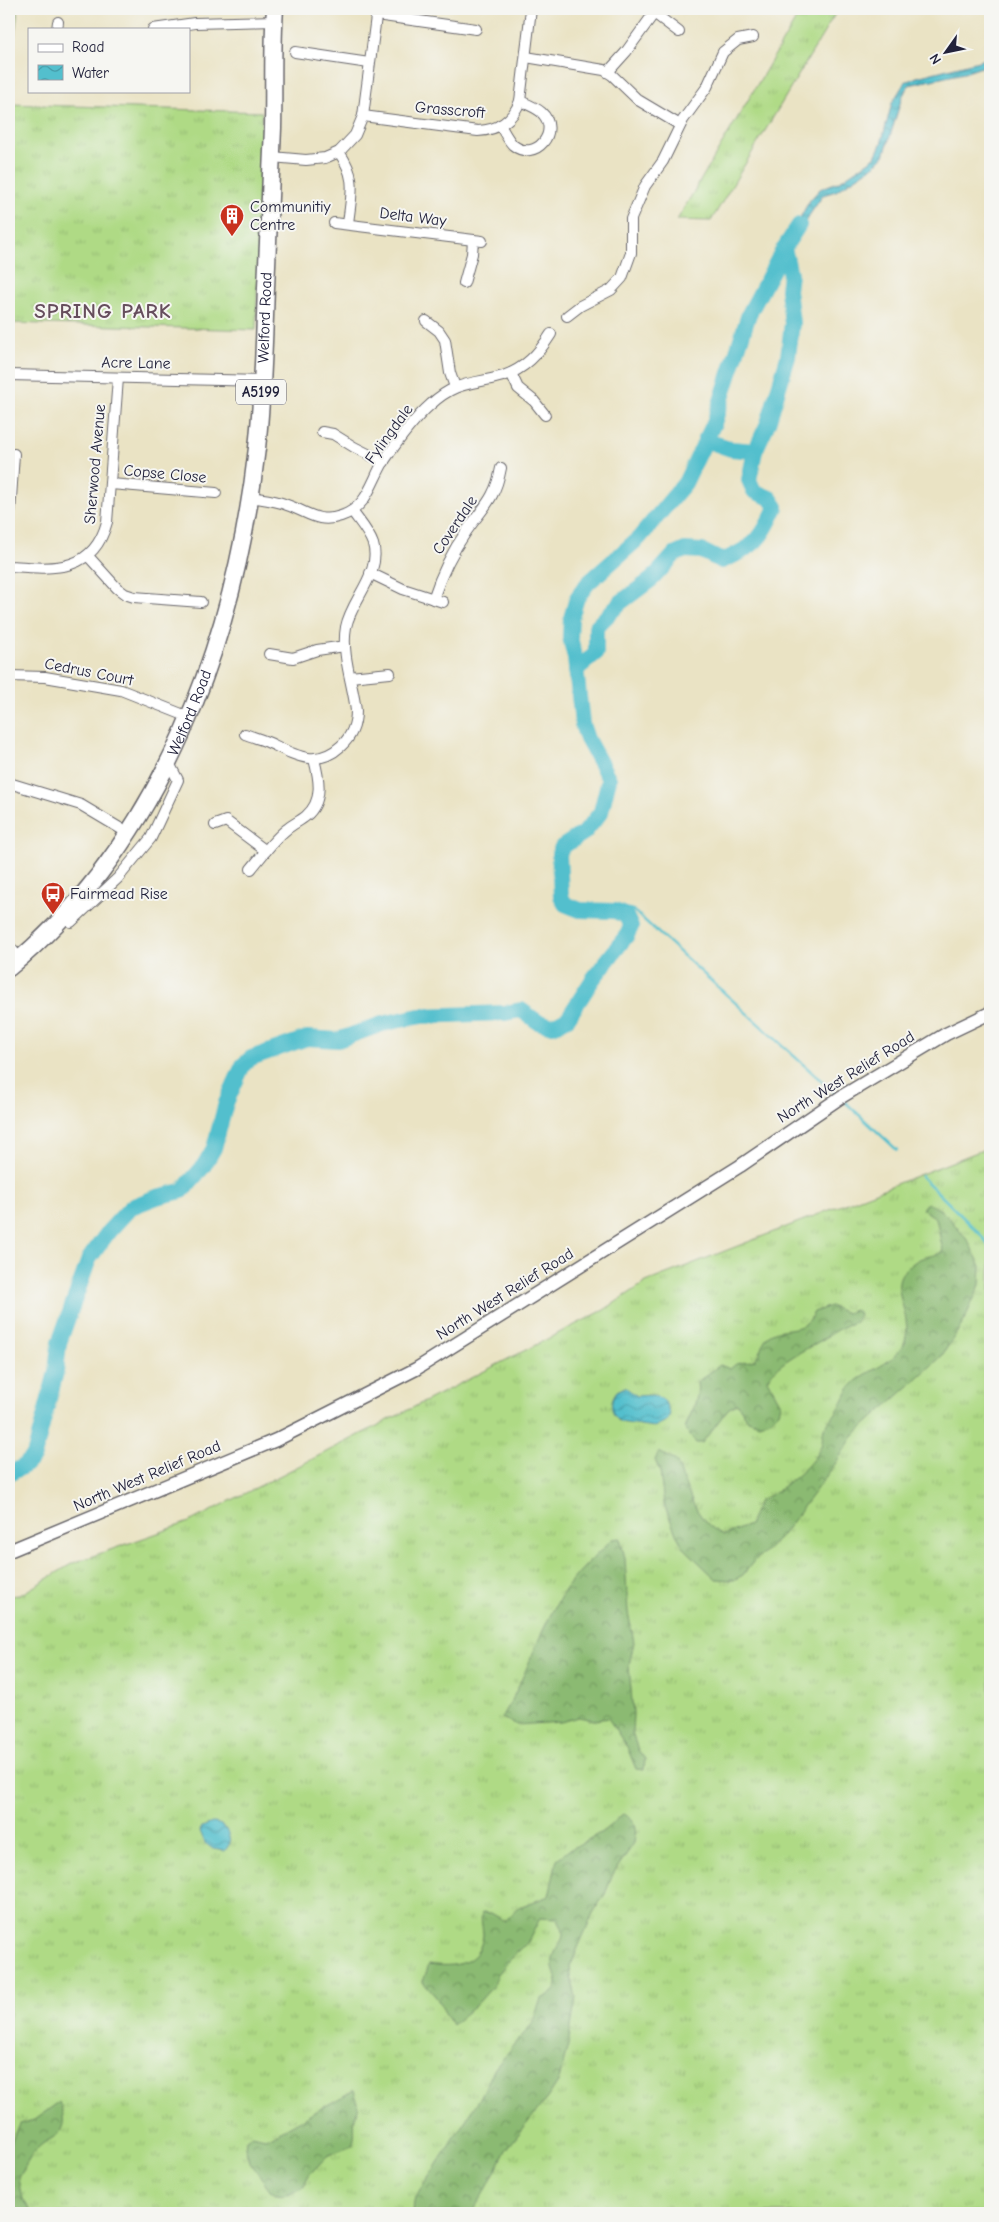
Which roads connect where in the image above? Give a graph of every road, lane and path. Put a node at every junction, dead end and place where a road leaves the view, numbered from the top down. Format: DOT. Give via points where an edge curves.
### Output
graph roads {
  1 [pos="531,9"];
  2 [pos="656,11"];
  3 [pos="376,12"];
  4 [pos="274,15"];
  5 [pos="160,28"];
  6 [pos="476,29"];
  7 [pos="679,32"];
  8 [pos="753,37"];
  9 [pos="295,52"];
  10 [pos="526,57"];
  11 [pos="369,63"];
  12 [pos="608,72"];
  13 [pos="520,101"];
  14 [pos="362,116"];
  15 [pos="680,125"];
  16 [pos="500,126"];
  17 [pos="339,152"];
  18 [pos="272,157"];
  19 [pos="334,223"];
  20 [pos="348,224"];
  21 [pos="464,283"];
  22 [pos="567,316"];
  23 [pos="426,321"];
  24 [pos="551,334"];
  25 [pos="511,373"];
  26 [pos="9,374"];
  27 [pos="118,378"];
  28 [pos="262,381"];
  29 [pos="455,386"];
  30 [pos="545,415"];
  31 [pos="322,432"];
  32 [pos="14,454"];
  33 [pos="384,462"];
  34 [pos="501,468"];
  35 [pos="11,481"];
  36 [pos="111,484"];
  37 [pos="216,493"];
  38 [pos="250,497"];
  39 [pos="352,511"];
  40 [pos="9,528"];
  41 [pos="88,556"];
  42 [pos="9,566"];
  43 [pos="370,573"];
  44 [pos="433,599"];
  45 [pos="201,602"];
  46 [pos="444,602"];
  47 [pos="345,646"];
  48 [pos="269,654"];
  49 [pos="390,673"];
  50 [pos="9,676"];
  51 [pos="350,678"];
  52 [pos="189,717"];
  53 [pos="245,734"];
  54 [pos="314,759"];
  55 [pos="168,763"];
  56 [pos="9,783"];
  57 [pos="215,825"];
  58 [pos="128,832"];
  59 [pos="266,851"];
  60 [pos="103,869"];
  61 [pos="251,869"];
  62 [pos="118,878"];
  63 [pos="71,922"];
  64 [pos="9,946"];
  65 [pos="14,964"];
  66 [pos="990,1013"];
  67 [pos="9,1552"];
  1 -- 10 [label="street, Grasscroft"];
  2 -- 7 [label="street"];
  2 -- 12 [label="street"];
  3 -- 6 [label="street"];
  3 -- 11 [label="street"];
  4 -- 5 [label="street"];
  4 -- 18 [label="main road, Welford Road / A5199"];
  8 -- 15 [label="street" via="738,40 723,52 707,87"];
  9 -- 11 [label="street"];
  10 -- 12 [label="street"];
  10 -- 13 [label="street, Grasscroft"];
  11 -- 14 [label="street"];
  12 -- 15 [label="street" via="638,100"];
  13 -- 16 [label="street, Grasscroft" via="513,115"];
  13 -- 16 [label="street" via="536,108 545,117 549,129 543,143 534,149 520,149 512,144"];
  14 -- 16 [label="street, Grasscroft" via="478,131"];
  14 -- 17 [label="street" via="355,135"];
  15 -- 22 [label="street" via="636,207 630,226 631,253 622,278 611,290"];
  17 -- 18 [label="street" via="316,160"];
  17 -- 20 [label="street" via="352,182"];
  18 -- 28 [label="main road, Welford Road / A5199"];
  19 -- 20 [label="street, Delta Way"];
  20 -- 21 [label="street, Delta Way" via="478,240"];
  23 -- 29 [label="street" via="445,340"];
  24 -- 25 [label="street, Fylingdale" via="534,357"];
  25 -- 29 [label="street, Fylingdale"];
  25 -- 30 [label="street" via="518,388"];
  26 -- 27 [label="street, Acre Lane"];
  27 -- 28 [label="street, Acre Lane"];
  27 -- 36 [label="street, Sherwood Avenue"];
  28 -- 38 [label="main road, Welford Road / A5199"];
  29 -- 33 [label="street, Fylingdale" via="424,410"];
  31 -- 33 [label="street" via="334,434"];
  32 -- 35 [label="street"];
  33 -- 39 [label="street, Fylingdale" via="366,498"];
  34 -- 44 [label="street, Coverdale" via="494,493 456,547"];
  35 -- 40 [label="street"];
  36 -- 37 [label="street, Copse Close"];
  36 -- 41 [label="street, Sherwood Avenue" via="105,530"];
  38 -- 39 [label="street" via="285,504 318,518 341,516"];
  38 -- 52 [label="main road, Welford Road / A5199" via="227,602"];
  39 -- 43 [label="street" via="373,544"];
  41 -- 42 [label="street" via="69,566 48,569"];
  41 -- 45 [label="street" via="125,594"];
  43 -- 44 [label="street"];
  43 -- 47 [label="street" via="349,616"];
  44 -- 46 [label="street"];
  47 -- 48 [label="street" via="317,650 294,658"];
  47 -- 51 [label="street"];
  49 -- 51 [label="street"];
  50 -- 52 [label="street, Cedrus Court" via="45,677 121,690"];
  51 -- 54 [label="street" via="356,711 353,728 338,749"];
  52 -- 55 [label="main road, Welford Road / A5199"];
  53 -- 54 [label="street" via="274,744 292,755"];
  54 -- 59 [label="street" via="320,786 313,810 288,828"];
  55 -- 58 [label="main road, Welford Road / A5199"];
  55 -- 62 [label="street, Welford Road" via="178,780 151,838"];
  56 -- 58 [label="street" via="81,805"];
  57 -- 59 [label="street" via="226,821"];
  58 -- 60 [label="main road, Welford Road / A5199"];
  59 -- 61 [label="street"];
  60 -- 62 [label="street"];
  60 -- 65 [label="main road, Welford Road / A5199" via="55,925"];
  62 -- 63 [label="street, Welford Road"];
  64 -- 65 [label="street"];
  66 -- 67 [label="street, North West Relief Road" via="946,1034 841,1097 740,1166 416,1369 276,1440"];
}
